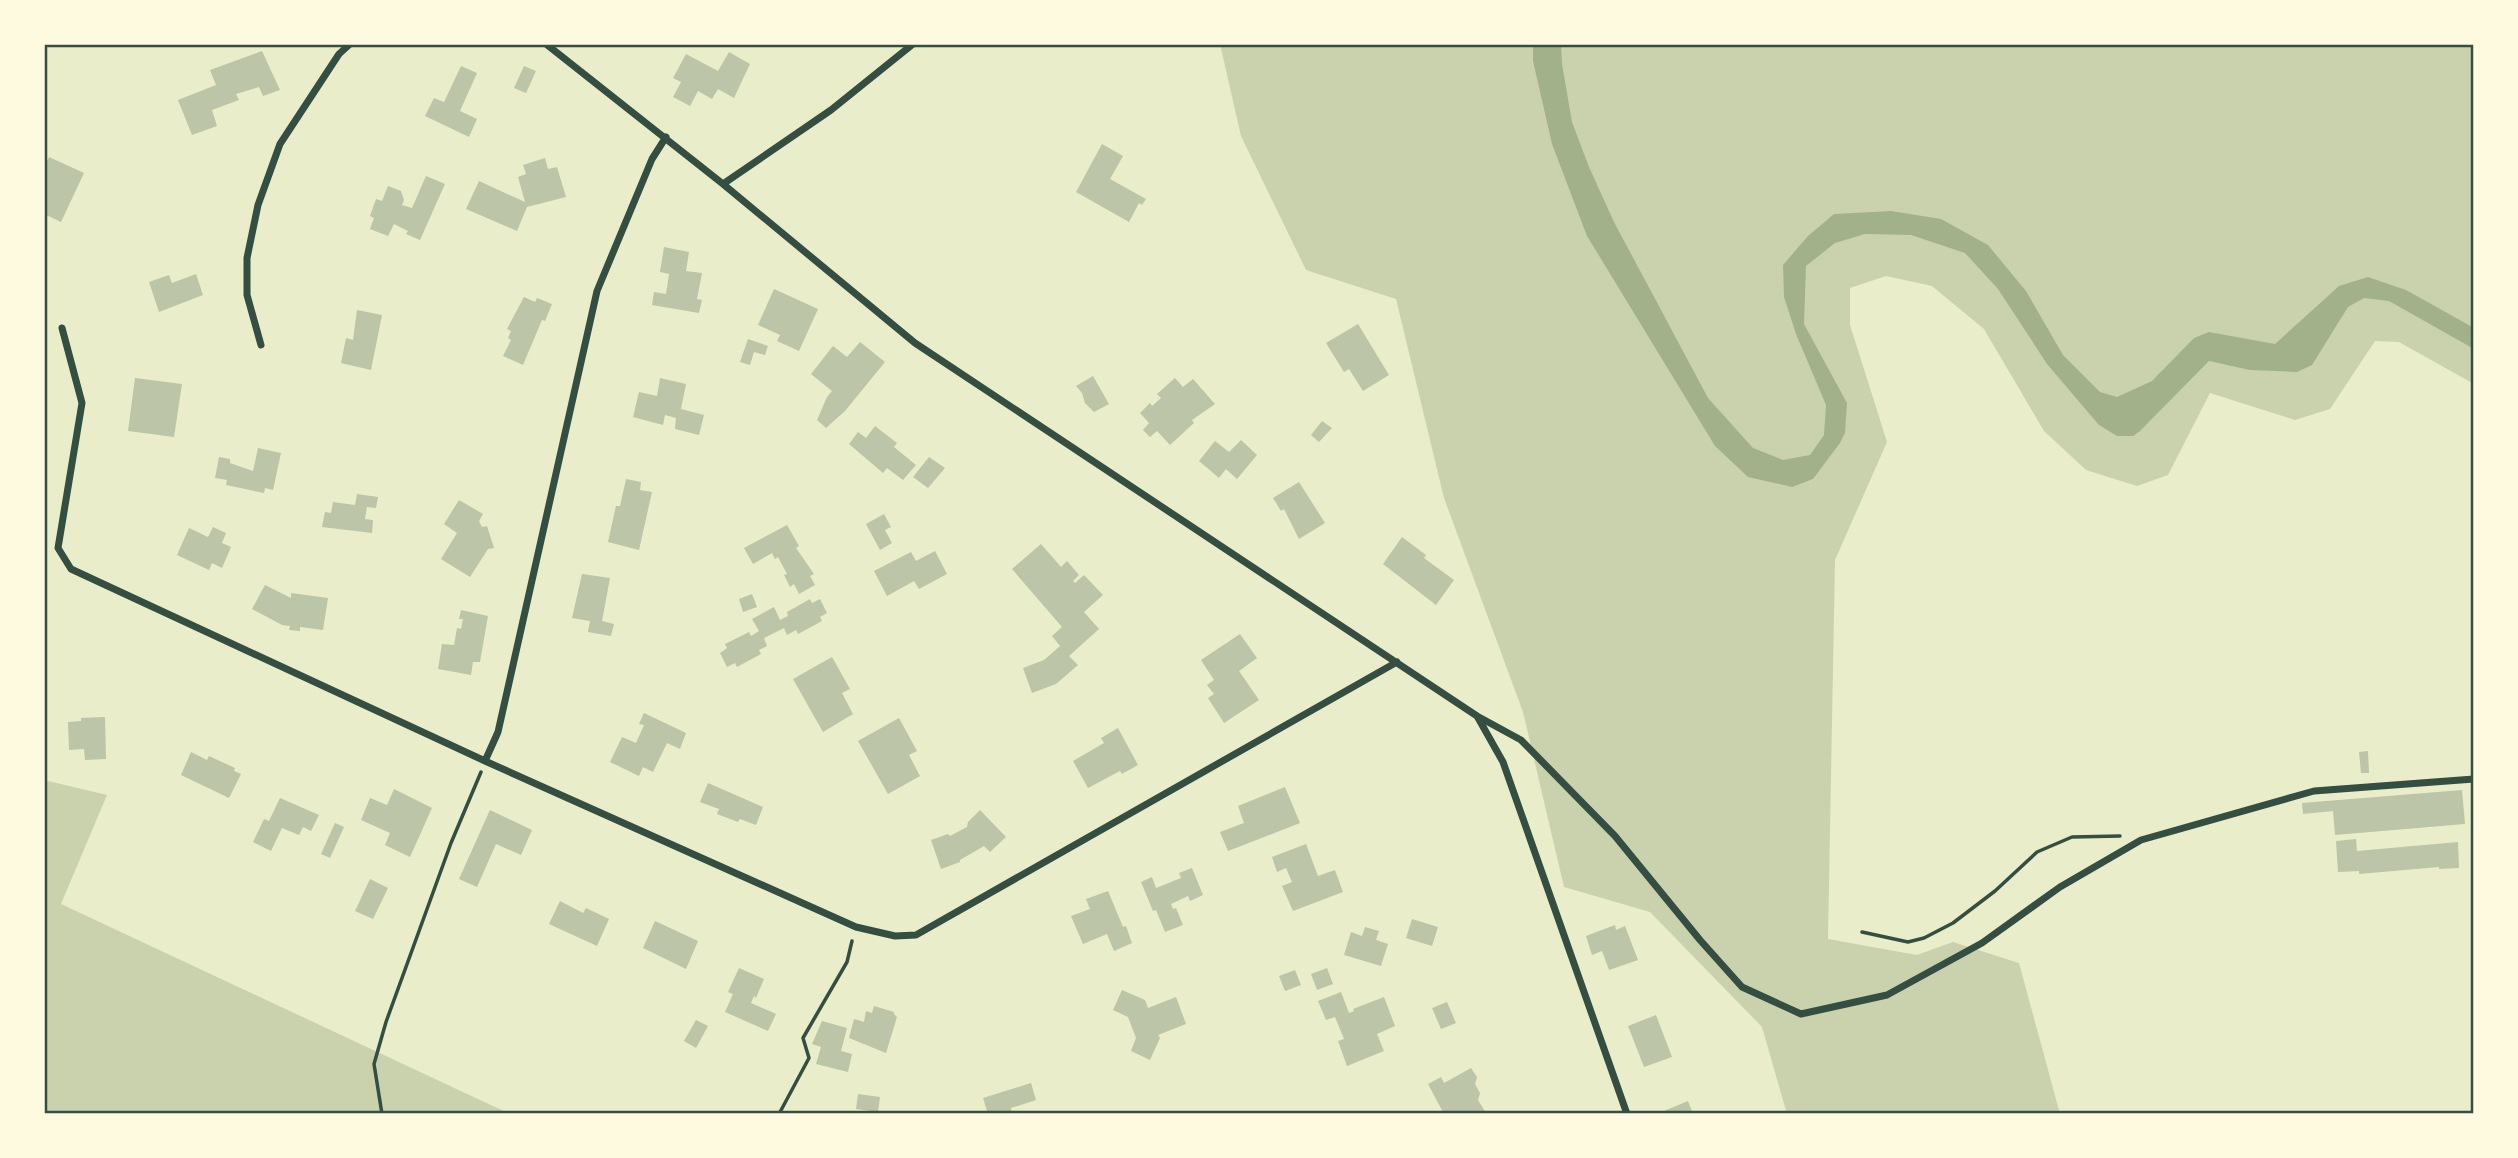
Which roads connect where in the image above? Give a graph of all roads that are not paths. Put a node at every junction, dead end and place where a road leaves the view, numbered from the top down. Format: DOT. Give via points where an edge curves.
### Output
graph roads {
  1 [pos="351,44"];
  2 [pos="546,44"];
  3 [pos="913,44"];
  4 [pos="666,137"];
  5 [pos="723,184"];
  6 [pos="62,327"];
  7 [pos="261,345"];
  8 [pos="1397,662"];
  9 [pos="1477,716"];
  10 [pos="485,761"];
  11 [pos="2474,779"];
  12 [pos="1627,1114"];
  1 -- 7 [label="street" via="339,54 280,144 258,205 247,258 247,295"];
  2 -- 4 [label="street"];
  3 -- 5 [label="street" via="831,110"];
  4 -- 5 [label="street"];
  4 -- 10 [label="street" via="652,159 597,291 498,732"];
  5 -- 8 [label="street" via="915,343"];
  6 -- 10 [label="street" via="82,403 58,548 71,569"];
  8 -- 9 [label="street"];
  8 -- 10 [label="street" via="916,935 895,936 856,927"];
  9 -- 11 [label="street" via="1521,740 1615,836 1742,987 1801,1014 1887,995 1982,943 2060,887 2141,840 2314,791"];
  9 -- 12 [label="street" via="1503,762"];
}
